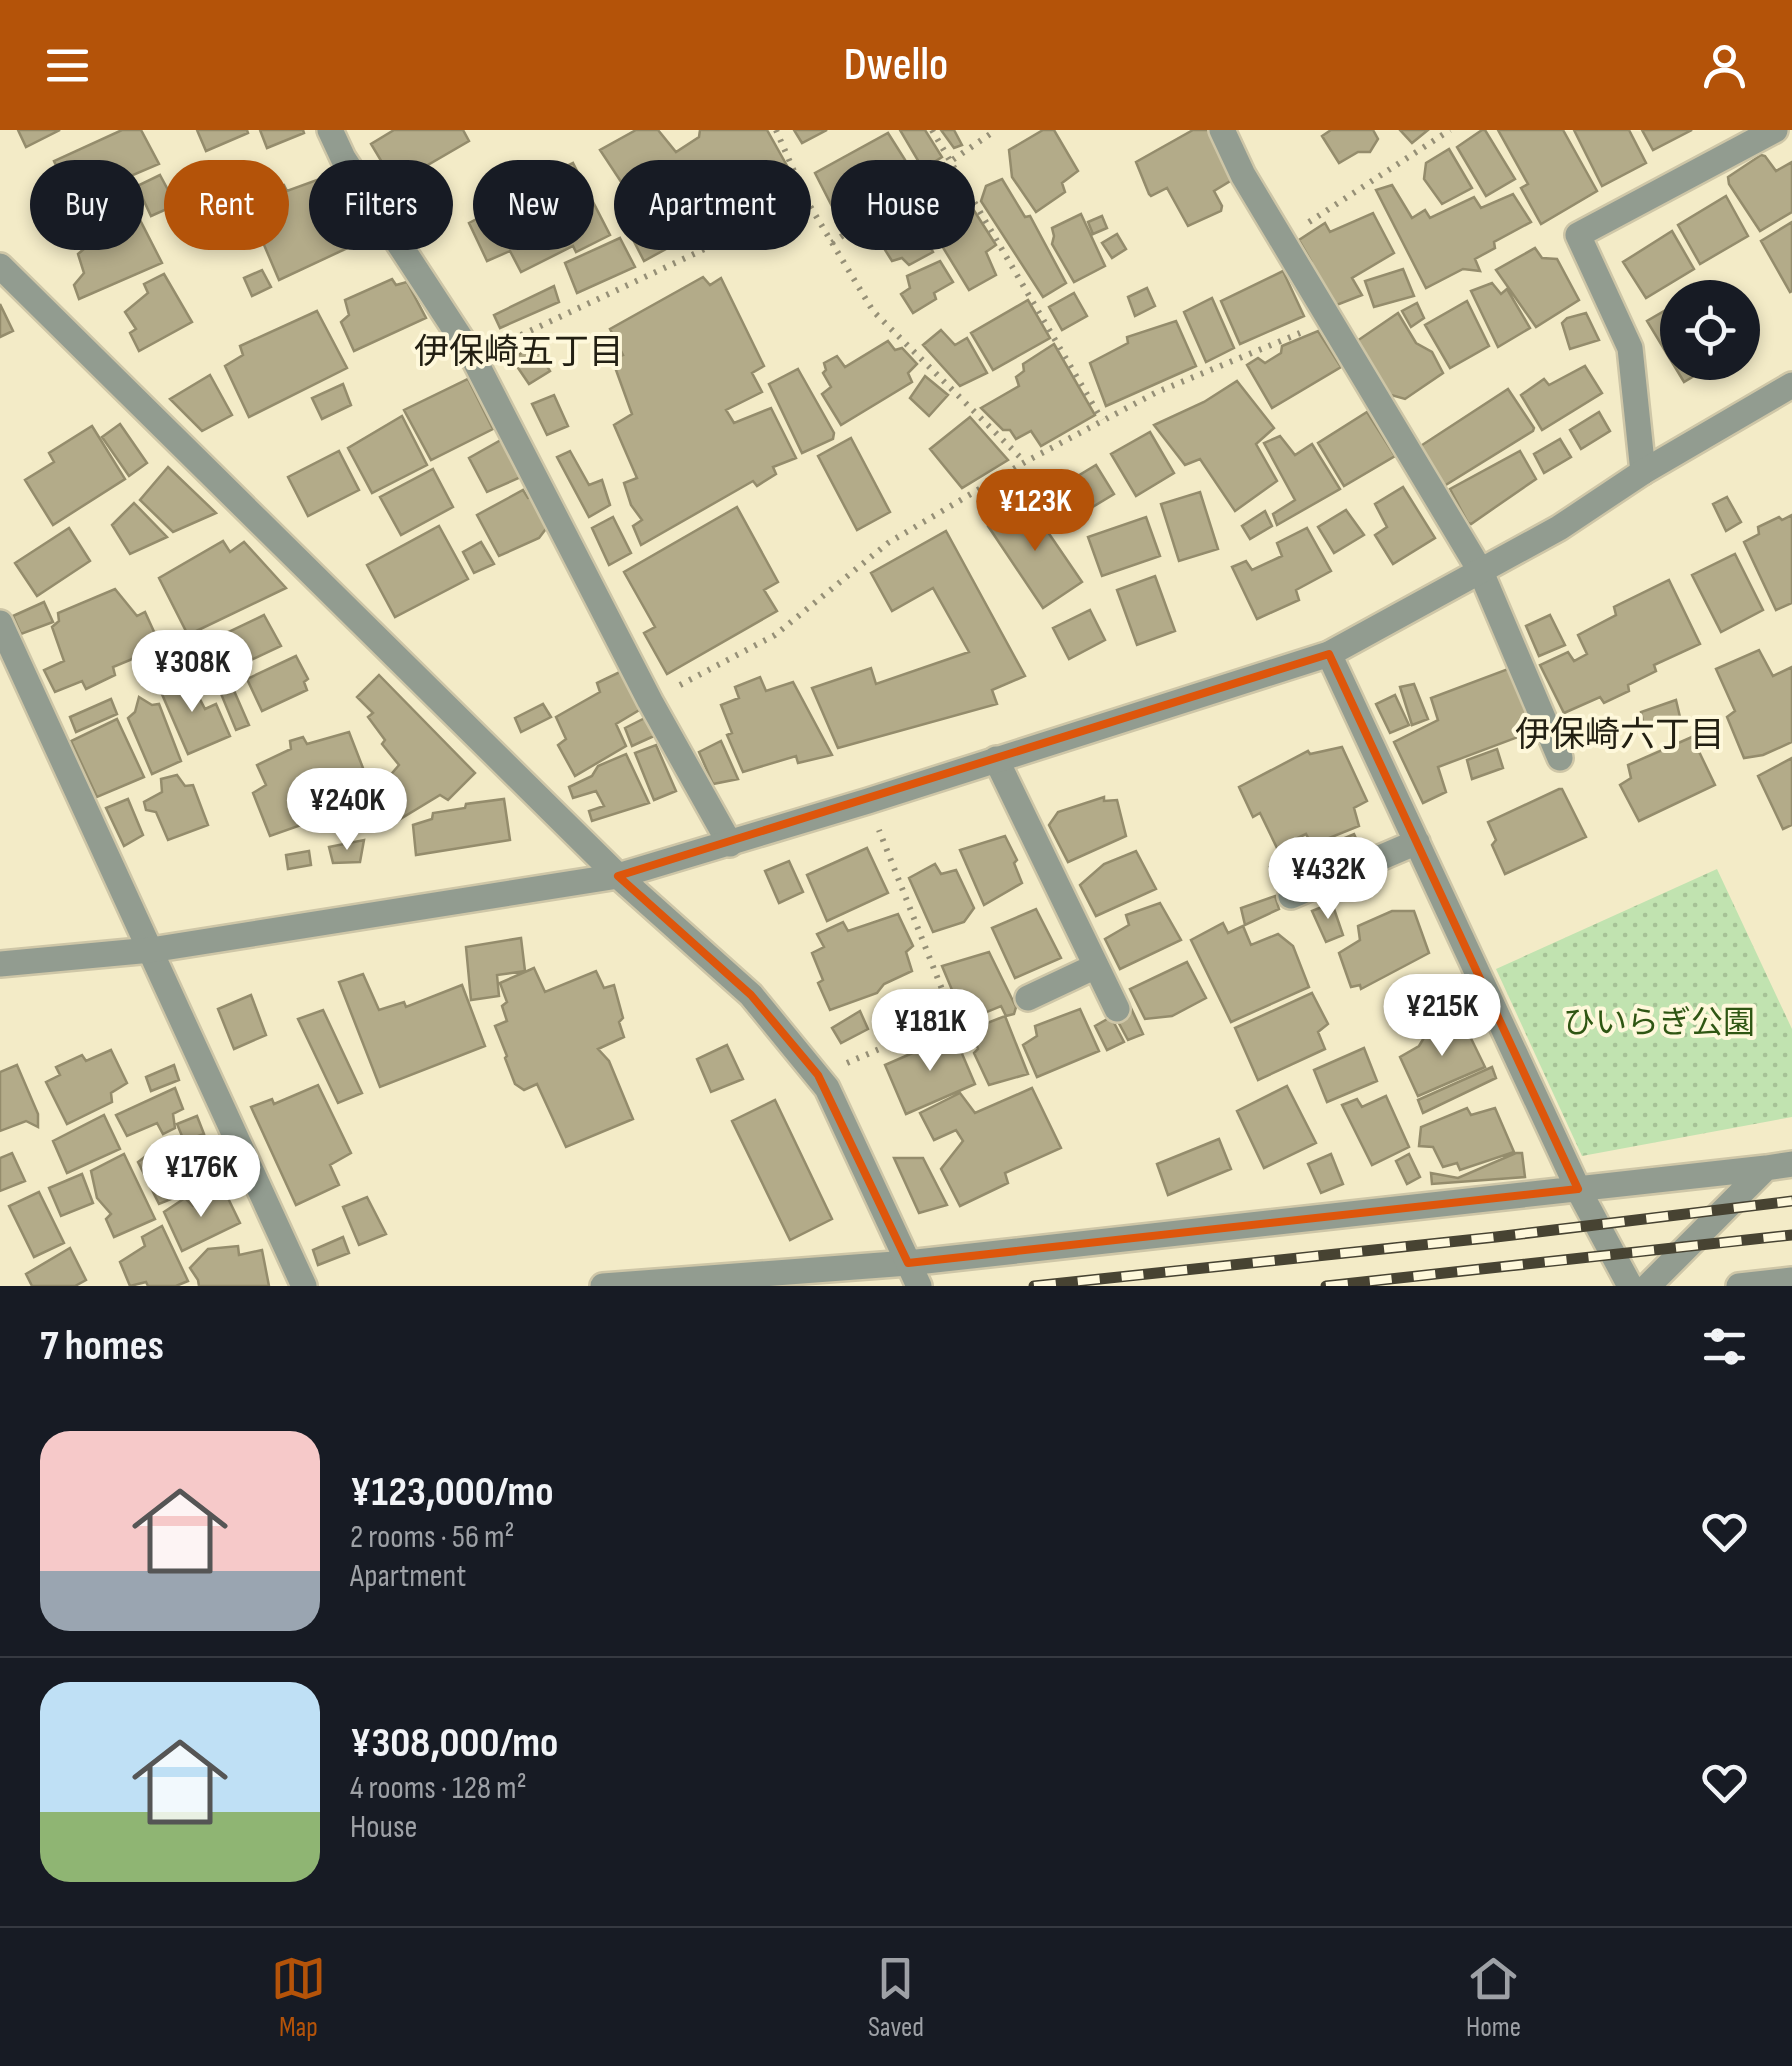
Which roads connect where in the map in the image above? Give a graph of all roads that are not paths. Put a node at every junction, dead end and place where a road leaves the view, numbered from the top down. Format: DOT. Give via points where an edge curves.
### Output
graph roads {
  1 [pos="330,130"];
  2 [pos="1222,130"];
  3 [pos="1775,130"];
  4 [pos="0,266"];
  5 [pos="1790,391"];
  6 [pos="1643,472"];
  7 [pos="1480,572"];
  8 [pos="0,622"];
  9 [pos="1329,654"];
  10 [pos="1560,758"];
  11 [pos="996,759"];
  12 [pos="1417,842"];
  13 [pos="730,844"];
  14 [pos="618,876"];
  15 [pos="1291,896"];
  16 [pos="150,950"];
  17 [pos="0,964"];
  18 [pos="1096,966"];
  19 [pos="1028,998"];
  20 [pos="1117,1010"];
  21 [pos="1792,1164"];
  22 [pos="1766,1168"];
  23 [pos="1578,1189"];
  24 [pos="913,1274"];
  25 [pos="1792,1280"];
  26 [pos="304,1286"];
  27 [pos="603,1286"];
  28 [pos="1630,1286"];
  29 [pos="1648,1286"];
  30 [pos="1739,1286"];
  1 -- 13 [label="street" via="474,357"];
  2 -- 7 [label="street"];
  3 -- 6 [label="street" via="1578,235 1630,348"];
  4 -- 14 [label="street"];
  5 -- 6 [label="street"];
  6 -- 7 [label="street"];
  7 -- 9 [label="street"];
  7 -- 10 [label="street"];
  8 -- 16 [label="street"];
  9 -- 11 [label="street"];
  9 -- 12 [label="street"];
  11 -- 13 [label="street"];
  11 -- 18 [label="street"];
  12 -- 15 [label="street"];
  12 -- 23 [label="street"];
  13 -- 14 [label="street"];
  14 -- 16 [label="street"];
  14 -- 24 [label="street" via="751,995 818,1076"];
  16 -- 17 [label="street"];
  16 -- 26 [label="street"];
  18 -- 19 [label="street"];
  18 -- 20 [label="street"];
  21 -- 22 [label="street"];
  22 -- 23 [label="street"];
  22 -- 29 [label="street"];
  23 -- 24 [label="street"];
  23 -- 28 [label="street"];
  24 -- 27 [label="street"];
  25 -- 30 [label="street"];
}
